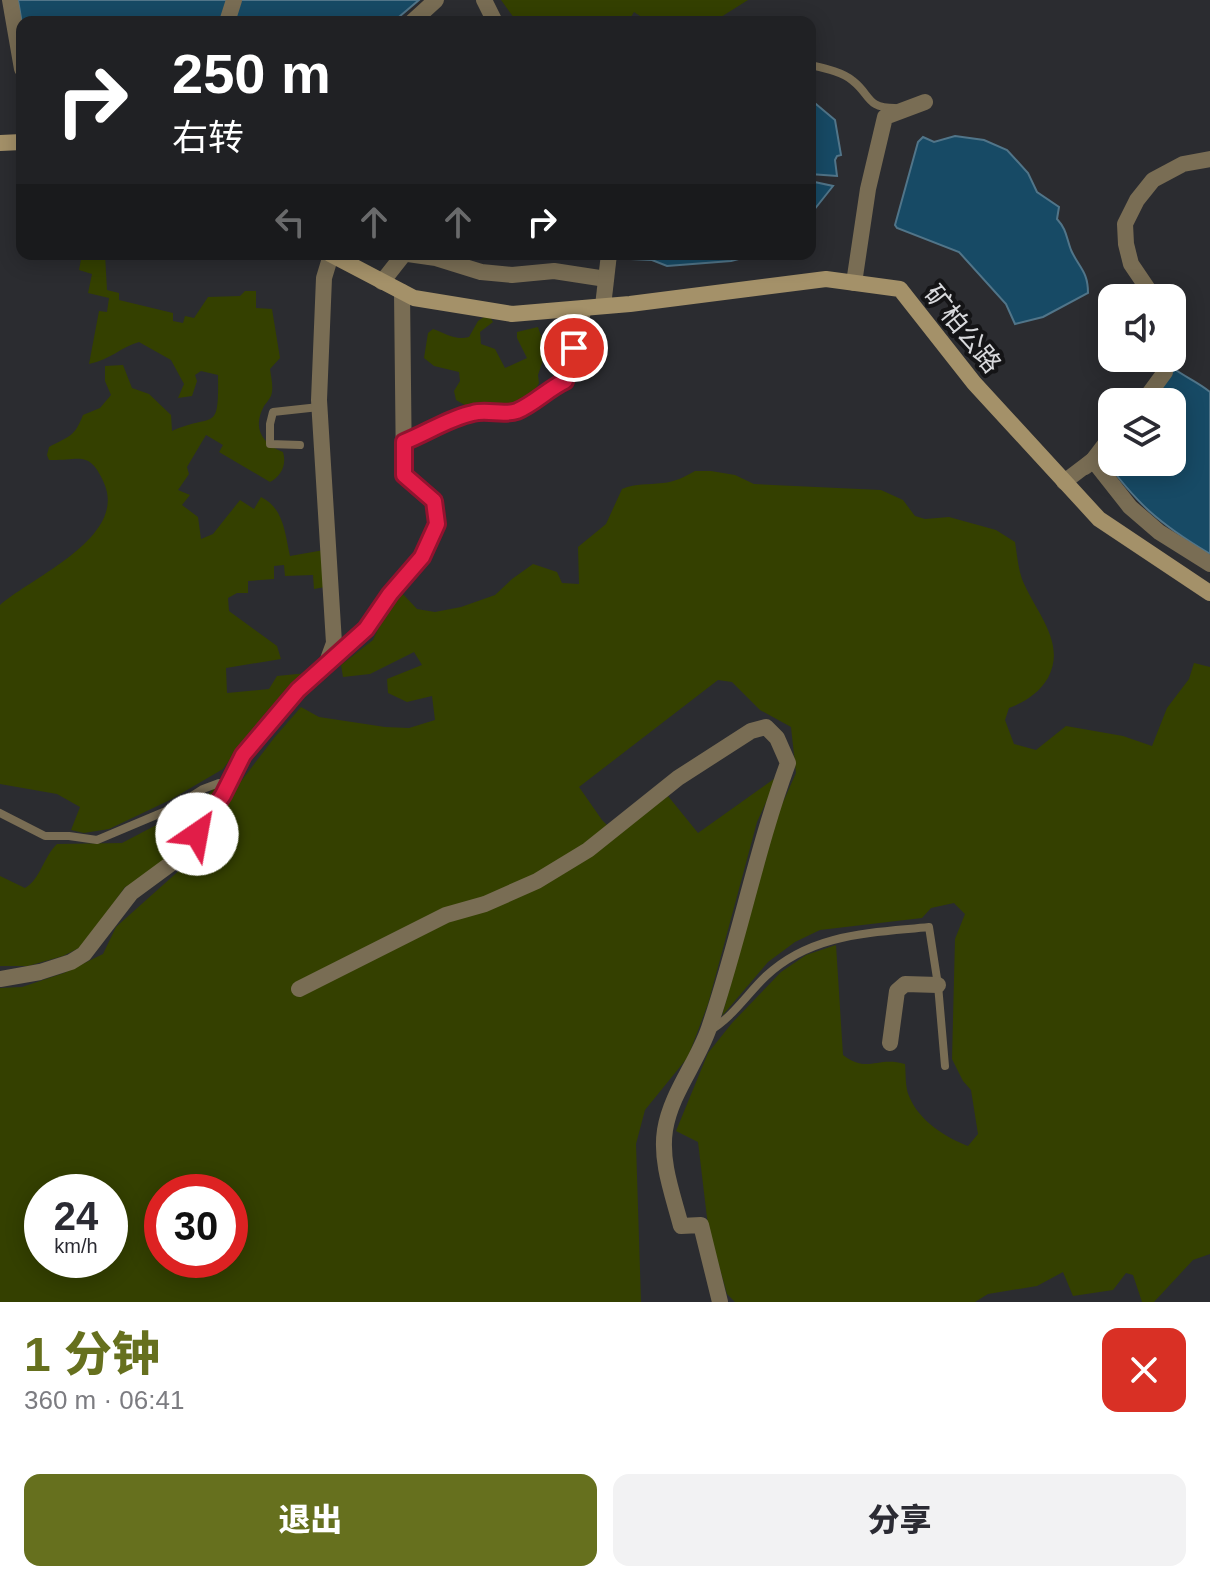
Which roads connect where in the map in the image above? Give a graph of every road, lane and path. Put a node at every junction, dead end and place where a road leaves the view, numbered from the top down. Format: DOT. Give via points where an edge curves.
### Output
graph roads {
  1 [pos="10,0"];
  2 [pos="436,0"];
  3 [pos="419,16"];
  4 [pos="16,34"];
  5 [pos="816,67"];
  6 [pos="925,102"];
  7 [pos="908,109"];
  8 [pos="1210,159"];
  9 [pos="328,260"];
  10 [pos="341,260"];
  11 [pos="401,260"];
  12 [pos="442,260"];
  13 [pos="608,260"];
  14 [pos="606,279"];
  15 [pos="382,282"];
  16 [pos="854,283"];
  17 [pos="1145,284"];
  18 [pos="402,292"];
  19 [pos="603,306"];
  20 [pos="584,308"];
  21 [pos="320,407"];
  22 [pos="404,442"];
  23 [pos="300,445"];
  24 [pos="1098,453"];
  25 [pos="1093,460"];
  26 [pos="1064,482"];
  27 [pos="1210,564"];
  28 [pos="1210,593"];
  29 [pos="325,666"];
  30 [pos="228,785"];
  31 [pos="0,813"];
  32 [pos="0,979"];
  33 [pos="938,985"];
  34 [pos="299,989"];
  35 [pos="708,1032"];
  36 [pos="890,1043"];
  37 [pos="945,1066"];
  38 [pos="720,1302"];
  1 -- 4 [label="street"];
  2 -- 3 [label="street"];
  5 -- 7 [label="lane" via="853,81 882,108"];
  6 -- 7 [label="street"];
  7 -- 16 [label="street" via="885,117"];
  8 -- 17 [label="street" via="1183,164 1153,180 1137,200 1125,224 1126,244"];
  9 -- 21 [label="street"];
  10 -- 15 [label="street, 矿柏公路"];
  11 -- 15 [label="street"];
  12 -- 14 [label="street" via="481,272 554,271"];
  13 -- 14 [label="street"];
  14 -- 19 [label="street"];
  15 -- 18 [label="street, 矿柏公路"];
  16 -- 19 [label="street, 矿柏公路" via="826,279"];
  16 -- 26 [label="street, 矿柏公路" via="900,289 974,383"];
  18 -- 20 [label="street, 矿柏公路" via="512,314"];
  18 -- 22 [label="street"];
  19 -- 20 [label="street, 矿柏公路"];
  20 -- 22 [label="street" via="565,381 512,413 472,413"];
  21 -- 23 [label="lane" via="273,412 270,444"];
  21 -- 29 [label="street" via="334,643"];
  22 -- 29 [label="street" via="404,475 434,501 437,524 422,557 366,629"];
  24 -- 25 [label="street"];
  25 -- 26 [label="street"];
  25 -- 27 [label="street" via="1149,524"];
  26 -- 28 [label="street, 矿柏公路" via="1099,519"];
  29 -- 30 [label="street" via="243,755"];
  30 -- 31 [label="lane" via="211,786 97,840 45,836"];
  30 -- 32 [label="street" via="184,854 131,893 84,954 40,972"];
  33 -- 35 [label="lane" via="929,927 839,937 792,957"];
  33 -- 36 [label="street" via="905,984 897,991"];
  33 -- 37 [label="lane"];
  34 -- 35 [label="street" via="446,915 537,881 588,850 678,778 751,731 766,727 788,763"];
  35 -- 38 [label="street" via="678,1092 665,1128 663,1156 681,1226 701,1225"];
}
